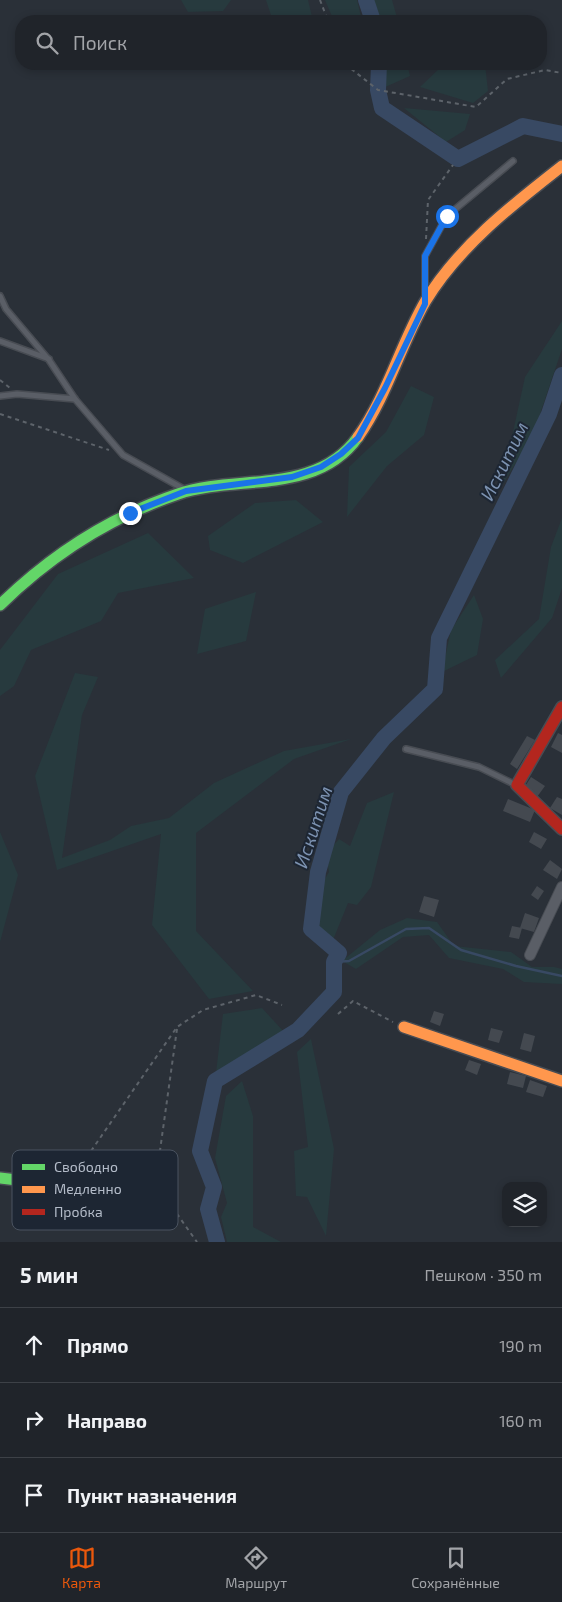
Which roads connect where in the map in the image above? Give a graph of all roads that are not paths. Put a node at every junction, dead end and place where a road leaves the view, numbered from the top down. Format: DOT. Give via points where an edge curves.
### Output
graph roads {
  1 [pos="513,161"];
  2 [pos="562,166"];
  3 [pos="0,296"];
  4 [pos="425,304"];
  5 [pos="0,341"];
  6 [pos="49,360"];
  7 [pos="0,396"];
  8 [pos="74,399"];
  9 [pos="186,491"];
  10 [pos="0,604"];
  11 [pos="562,707"];
  12 [pos="406,749"];
  13 [pos="517,785"];
  14 [pos="562,829"];
  15 [pos="562,887"];
  16 [pos="530,955"];
  17 [pos="404,1027"];
  18 [pos="562,1081"];
  1 -- 4 [label="lane" via="447,216 425,256"];
  2 -- 4 [label="main road" via="467,249 441,277"];
  3 -- 6 [label="lane" via="6,309"];
  4 -- 9 [label="main road" via="358,438 341,454 321,467 292,477"];
  5 -- 6 [label="lane"];
  6 -- 8 [label="lane"];
  7 -- 8 [label="lane" via="18,394"];
  8 -- 9 [label="lane" via="123,455"];
  9 -- 10 [label="main road" via="130,513 84,537 48,560"];
  11 -- 13 [label="main road"];
  12 -- 13 [label="lane" via="479,766"];
  13 -- 14 [label="main road"];
  15 -- 16 [label="street"];
  17 -- 18 [label="main road"];
}
